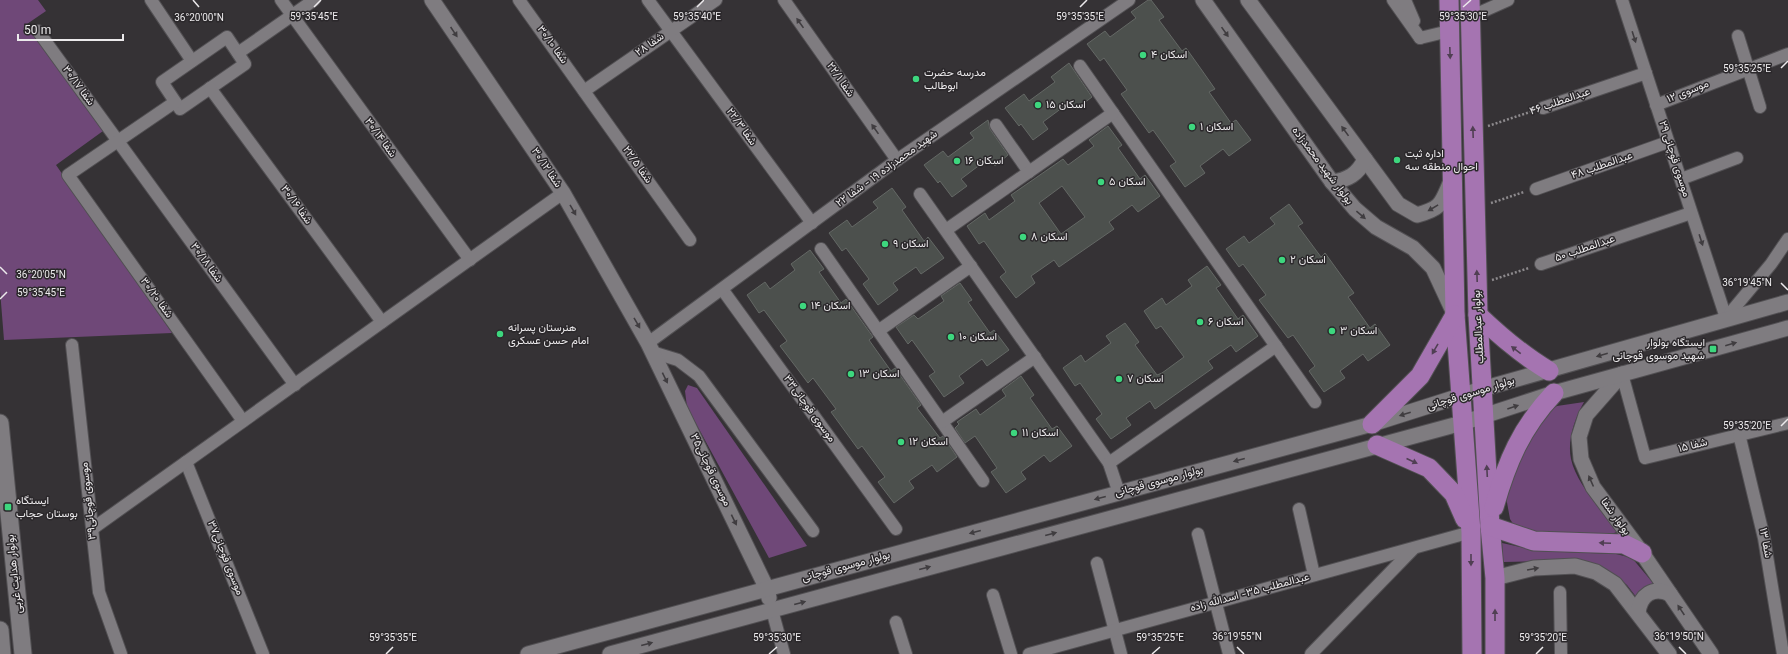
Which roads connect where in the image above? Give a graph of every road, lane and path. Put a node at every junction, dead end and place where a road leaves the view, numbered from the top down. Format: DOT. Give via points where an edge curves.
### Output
graph roads {
  1 [pos="151,0"];
  2 [pos="281,0"];
  3 [pos="314,0"];
  4 [pos="432,0"];
  5 [pos="519,0"];
  6 [pos="648,0"];
  7 [pos="716,0"];
  8 [pos="784,0"];
  9 [pos="1129,0"];
  10 [pos="1203,0"];
  11 [pos="1248,0"];
  12 [pos="1393,0"];
  13 [pos="1406,0"];
  14 [pos="1449,0"];
  15 [pos="1508,0"];
  16 [pos="1622,0"];
  17 [pos="1470,8"];
  18 [pos="291,16"];
  19 [pos="38,31"];
  20 [pos="671,31"];
  21 [pos="1449,31"];
  22 [pos="1738,36"];
  23 [pos="1420,38"];
  24 [pos="238,53"];
  25 [pos="1788,54"];
  26 [pos="192,61"];
  27 [pos="1080,66"];
  28 [pos="1747,68"];
  29 [pos="1646,73"];
  30 [pos="210,88"];
  31 [pos="584,91"];
  32 [pos="175,102"];
  33 [pos="1656,105"];
  34 [pos="1760,106"];
  35 [pos="1543,108"];
  36 [pos="1113,113"];
  37 [pos="996,125"];
  38 [pos="1473,130"];
  39 [pos="118,141"];
  40 [pos="1668,142"];
  41 [pos="1736,158"];
  42 [pos="1365,159"];
  43 [pos="897,160"];
  44 [pos="1029,172"];
  45 [pos="1453,176"];
  46 [pos="1681,179"];
  47 [pos="1332,182"];
  48 [pos="1536,189"];
  49 [pos="563,193"];
  50 [pos="920,194"];
  51 [pos="1475,208"];
  52 [pos="1691,213"];
  53 [pos="812,223"];
  54 [pos="946,230"];
  55 [pos="1788,239"];
  56 [pos="690,240"];
  57 [pos="821,249"];
  58 [pos="470,260"];
  59 [pos="1541,264"];
  60 [pos="971,266"];
  61 [pos="1477,285"];
  62 [pos="722,289"];
  63 [pos="1788,302"];
  64 [pos="1455,315"];
  65 [pos="1478,315"];
  66 [pos="1726,318"];
  67 [pos="382,322"];
  68 [pos="1788,328"];
  69 [pos="878,331"];
  70 [pos="72,345"];
  71 [pos="1276,346"];
  72 [pos="650,347"];
  73 [pos="1035,357"];
  74 [pos="1549,371"];
  75 [pos="1622,374"];
  76 [pos="295,385"];
  77 [pos="1482,389"];
  78 [pos="1554,394"];
  79 [pos="1460,398"];
  80 [pos="1315,402"];
  81 [pos="1484,417"];
  82 [pos="243,421"];
  83 [pos="942,422"];
  84 [pos="0,423"];
  85 [pos="1462,423"];
  86 [pos="1788,423"];
  87 [pos="1372,424"];
  88 [pos="1739,434"];
  89 [pos="1377,445"];
  90 [pos="1263,453"];
  91 [pos="186,462"];
  92 [pos="1109,463"];
  93 [pos="1267,476"];
  94 [pos="983,481"];
  95 [pos="1118,493"];
  96 [pos="1300,509"];
  97 [pos="1490,523"];
  98 [pos="92,529"];
  99 [pos="896,529"];
  100 [pos="813,531"];
  101 [pos="1471,532"];
  102 [pos="1198,534"];
  103 [pos="1414,548"];
  104 [pos="1642,553"];
  105 [pos="1097,563"];
  106 [pos="1314,575"];
  107 [pos="1495,578"];
  108 [pos="767,589"];
  109 [pos="1560,592"];
  110 [pos="1670,594"];
  111 [pos="993,595"];
  112 [pos="1216,602"];
  113 [pos="772,610"];
  114 [pos="1638,613"];
  115 [pos="896,622"];
  116 [pos="0,630"];
  117 [pos="1116,630"];
  118 [pos="2,654"];
  119 [pos="23,654"];
  120 [pos="121,654"];
  121 [pos="263,654"];
  122 [pos="528,654"];
  123 [pos="610,654"];
  124 [pos="784,654"];
  125 [pos="906,654"];
  126 [pos="1011,654"];
  127 [pos="1028,654"];
  128 [pos="1121,654"];
  129 [pos="1229,654"];
  130 [pos="1311,654"];
  131 [pos="1472,654"];
  132 [pos="1495,654"];
  133 [pos="1561,654"];
  134 [pos="1669,654"];
  135 [pos="1711,654"];
  136 [pos="1783,654"];
  1 -- 26 [label="street"];
  2 -- 18 [label="street, شفا ۳۰/۱۴"];
  3 -- 18 [label="street"];
  4 -- 49 [label="street, شفا ۳۰/۱۲, one-way"];
  5 -- 31 [label="street, شفا ۳۰/۱۰"];
  6 -- 20 [label="street, شفا ۲۲/۳"];
  7 -- 20 [label="street, شفا ۲۸"];
  43 -- 8 [label="street, ۲۲/۱ شفا, one-way"];
  9 -- 43 [label="street, شهید محمدزاده ۱۹ - شفا ۲۲"];
  10 -- 47 [label="street, بولوار شهید محمدزاده, one-way"];
  42 -- 11 [label="street, one-way"];
  12 -- 23 [label="street"];
  13 -- 23 [label="street"];
  14 -- 21 [label="main road, بولوار عبدالمطلب"];
  15 -- 17 [label="street"];
  16 -- 29 [label="street, موسوی قوچانی ۲۹, one-way"];
  17 -- 38 [label="main road, بولوار عبدالمطلب"];
  18 -- 24 [label="street"];
  18 -- 58 [label="street, شفا ۳۰/۱۴"];
  19 -- 39 [label="street, شفا ۳۰/۱۷"];
  20 -- 31 [label="street, شفا ۲۸"];
  20 -- 53 [label="street, شفا ۲۲/۳"];
  21 -- 23 [label="street"];
  21 -- 45 [label="main road, بولوار عبدالمطلب, one-way"];
  22 -- 28 [label="street"];
  24 -- 26 [label="street" via="227,37"];
  24 -- 30 [label="street" via="245,64"];
  25 -- 28 [label="street, موسوی ۱۲"];
  26 -- 32 [label="street" via="162,82"];
  27 -- 36 [label="street"];
  28 -- 33 [label="street, موسوی ۱۲"];
  28 -- 34 [label="street"];
  29 -- 33 [label="street, موسوی قوچانی ۲۹"];
  29 -- 35 [label="street, عبدالمطلب ۴۶"];
  30 -- 32 [label="street" via="180,109"];
  30 -- 67 [label="street, شفا ۳۰/۱۶"];
  31 -- 56 [label="street, شفا ۲۲/۵"];
  32 -- 39 [label="street"];
  33 -- 40 [label="street, موسوی قوچانی ۲۹"];
  35 -- 38 [label="path, عبدالمطلب ۴۶"];
  36 -- 44 [label="street"];
  36 -- 71 [label="street"];
  37 -- 44 [label="street"];
  51 -- 38 [label="main road, بولوار عبدالمطلب, one-way"];
  39 -- 76 [label="street, شفا ۳۰/۱۸"];
  39 -- 82 [label="street, شفا ۳۰/۲۰" via="68,175"];
  40 -- 46 [label="street, موسوی قوچانی ۲۹"];
  40 -- 48 [label="street, عبدالمطلب ۴۸"];
  41 -- 46 [label="street"];
  45 -- 42 [label="street, one-way" via="1442,201 1434,210 1417,215 1398,204"];
  42 -- 47 [label="street" via="1352,176"];
  43 -- 53 [label="street, شهید محمدزاده ۱۹ - شفا ۲۲"];
  44 -- 54 [label="street"];
  45 -- 64 [label="main road, بولوار عبدالمطلب"];
  46 -- 52 [label="street, موسوی قوچانی ۲۹"];
  47 -- 64 [label="street, بولوار شهید محمدزاده, one-way" via="1354,209 1376,227 1412,248 1434,268"];
  48 -- 51 [label="path"];
  49 -- 58 [label="street"];
  49 -- 72 [label="street, شفا ۳۰/۱۲, one-way"];
  50 -- 54 [label="street"];
  61 -- 51 [label="main road, بولوار عبدالمطلب, one-way"];
  52 -- 59 [label="street, عبدالمطلب ۵۰"];
  52 -- 66 [label="street, موسوی قوچانی ۲۹, one-way"];
  53 -- 62 [label="street, شهید محمدزاده ۱۹ - شفا ۲۲"];
  54 -- 60 [label="street"];
  55 -- 66 [label="street" via="1771,264"];
  57 -- 69 [label="street"];
  58 -- 67 [label="street"];
  59 -- 61 [label="path, عبدالمطلب ۵۰"];
  60 -- 69 [label="street"];
  60 -- 73 [label="street"];
  61 -- 65 [label="main road, بولوار عبدالمطلب"];
  62 -- 72 [label="street, شهید محمدزاده ۱۹ - شفا ۲۲"];
  62 -- 99 [label="street, موسوی قوچانی۳۳"];
  63 -- 66 [label="street, بولوار موسوی قوچانی"];
  64 -- 79 [label="main road, بولوار عبدالمطلب"];
  64 -- 87 [label="main road, one-way" via="1420,376"];
  74 -- 65 [label="main road, one-way" via="1524,356"];
  65 -- 77 [label="main road, بولوار عبدالمطلب"];
  66 -- 74 [label="street, بولوار موسوی قوچانی, one-way"];
  67 -- 76 [label="street"];
  75 -- 68 [label="street, بولوار موسوی قوچانی, one-way"];
  69 -- 83 [label="street"];
  70 -- 98 [label="street, موسوی قوچانی۳۹"];
  71 -- 80 [label="street"];
  71 -- 92 [label="street"];
  72 -- 100 [label="street" via="678,360 699,376"];
  72 -- 108 [label="street, موسوی قوچانی۳۵, one-way"];
  73 -- 83 [label="street"];
  73 -- 92 [label="street"];
  74 -- 77 [label="street, بولوار موسوی قوچانی"];
  75 -- 78 [label="street, بولوار موسوی قوچانی"];
  75 -- 88 [label="street, شفا ۱۵" via="1645,458"];
  104 -- 75 [label="street, بولوار شفا, one-way" via="1593,488 1581,459 1579,437 1586,415"];
  76 -- 82 [label="street"];
  77 -- 79 [label="street, بولوار موسوی قوچانی"];
  77 -- 81 [label="main road, بولوار عبدالمطلب"];
  81 -- 78 [label="street, بولوار موسوی قوچانی, one-way"];
  78 -- 97 [label="main road" via="1538,410 1521,435 1505,471"];
  79 -- 85 [label="main road, بولوار عبدالمطلب"];
  79 -- 87 [label="street, بولوار موسوی قوچانی, one-way"];
  81 -- 85 [label="street, بولوار موسوی قوچانی"];
  97 -- 81 [label="main road, بولوار عبدالمطلب, one-way"];
  82 -- 91 [label="street"];
  83 -- 94 [label="street"];
  84 -- 119 [label="main road, بولوار هدایت غربی"];
  85 -- 89 [label="street, بولوار موسوی قوچانی"];
  85 -- 101 [label="main road, بولوار عبدالمطلب"];
  86 -- 88 [label="street, شفا ۱۵"];
  87 -- 90 [label="street, بولوار موسوی قوچانی"];
  88 -- 136 [label="street, شفا ۱۳" via="1764,538"];
  89 -- 93 [label="street, بولوار موسوی قوچانی"];
  89 -- 101 [label="main road, one-way" via="1429,468 1454,494"];
  90 -- 93 [label="street"];
  90 -- 95 [label="street, بولوار موسوی قوچانی, one-way"];
  91 -- 98 [label="street"];
  91 -- 121 [label="street, موسوی قوچانی۳۷"];
  92 -- 95 [label="street"];
  113 -- 93 [label="street, بولوار موسوی قوچانی, one-way"];
  95 -- 108 [label="street, بولوار موسوی قوچانی, one-way"];
  96 -- 106 [label="street"];
  104 -- 97 [label="main road, one-way" via="1624,544 1534,541"];
  97 -- 107 [label="main road, بولوار عبدالمطلب"];
  98 -- 120 [label="street, موسوی قوچانی۳۹" via="99,592"];
  101 -- 103 [label="street, عبدالمطلب ۳۵- اسدالله زاده"];
  101 -- 131 [label="main road, بولوار عبدالمطلب, one-way"];
  102 -- 112 [label="street"];
  103 -- 106 [label="street, عبدالمطلب ۳۵- اسدالله زاده"];
  103 -- 130 [label="street"];
  104 -- 110 [label="street, بولوار شفا"];
  105 -- 117 [label="street"];
  106 -- 112 [label="street, عبدالمطلب ۳۵- اسدالله زاده"];
  107 -- 114 [label="street, one-way" via="1534,568 1575,566 1596,572 1615,584"];
  132 -- 107 [label="main road, بولوار عبدالمطلب, one-way"];
  108 -- 113 [label="street, موسوی قوچانی۳۵"];
  108 -- 122 [label="street, بولوار موسوی قوچانی"];
  109 -- 133 [label="street"];
  110 -- 114 [label="street" via="1663,591 1648,593 1642,598"];
  135 -- 110 [label="street, بولوار شفا, one-way"];
  111 -- 126 [label="street"];
  112 -- 117 [label="street, عبدالمطلب ۳۵- اسدالله زاده"];
  112 -- 129 [label="street"];
  123 -- 113 [label="street, بولوار موسوی قوچانی, one-way"];
  113 -- 124 [label="street"];
  114 -- 134 [label="street"];
  115 -- 125 [label="street"];
  116 -- 118 [label="main road"];
  117 -- 127 [label="street, عبدالمطلب ۳۵- اسدالله زاده"];
  117 -- 128 [label="street"];
}
